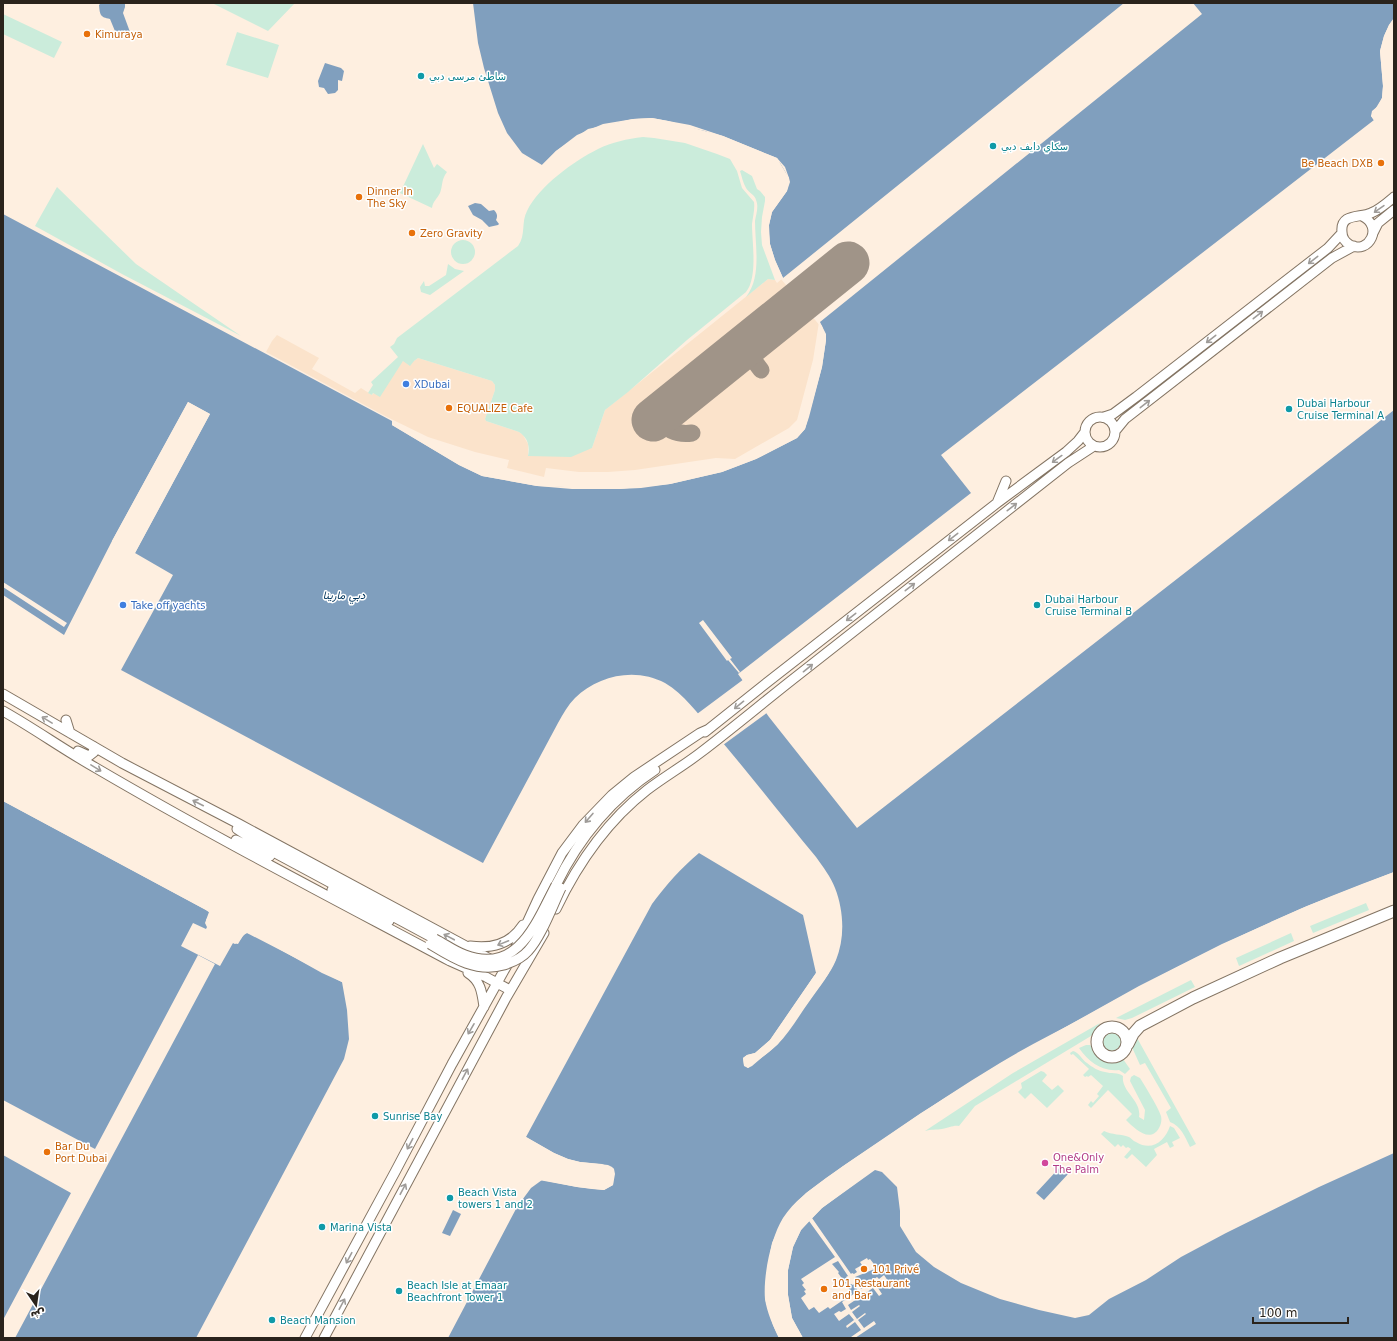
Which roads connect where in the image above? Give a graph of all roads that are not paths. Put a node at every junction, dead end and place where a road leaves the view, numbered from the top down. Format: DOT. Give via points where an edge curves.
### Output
graph roads {
  1 [pos="1394,197"];
  2 [pos="1394,210"];
  3 [pos="1362,216"];
  4 [pos="1342,233"];
  5 [pos="1373,233"];
  6 [pos="1354,246"];
  7 [pos="1104,417"];
  8 [pos="1116,430"];
  9 [pos="1085,432"];
  10 [pos="1094,446"];
  11 [pos="1006,481"];
  12 [pos="997,503"];
  13 [pos="973,522"];
  14 [pos="977,534"];
  15 [pos="3,694"];
  16 [pos="3,711"];
  17 [pos="66,720"];
  18 [pos="28,725"];
  19 [pos="709,729"];
  20 [pos="70,734"];
  21 [pos="718,738"];
  22 [pos="94,746"];
  23 [pos="222,815"];
  24 [pos="236,815"];
  25 [pos="239,824"];
  26 [pos="223,842"];
  27 [pos="342,871"];
  28 [pos="328,873"];
  29 [pos="558,887"];
  30 [pos="1394,911"];
  31 [pos="531,916"];
  32 [pos="373,920"];
  33 [pos="361,921"];
  34 [pos="432,941"];
  35 [pos="463,944"];
  36 [pos="450,961"];
  37 [pos="506,968"];
  38 [pos="520,976"];
  39 [pos="497,983"];
  40 [pos="510,990"];
  41 [pos="484,1007"];
  42 [pos="1145,1022"];
  43 [pos="1118,1028"];
  44 [pos="1128,1044"];
  45 [pos="390,1182"];
  46 [pos="394,1206"];
  47 [pos="305,1338"];
  48 [pos="324,1338"];
  1 -- 3 [label="street, one-way" via="1374,212"];
  2 -- 5 [label="street" via="1378,223"];
  3 -- 4 [label="street" via="1356,215 1347,219"];
  3 -- 5 [label="street" via="1372,224"];
  4 -- 6 [label="street" via="1344,240"];
  4 -- 7 [label="street, one-way" via="1324,252 1149,388 1118,411"];
  5 -- 6 [label="street" via="1369,242"];
  8 -- 6 [label="street, one-way" via="1125,419 1327,261"];
  7 -- 8 [label="street" via="1112,421"];
  7 -- 9 [label="street" via="1092,419 1087,424"];
  8 -- 10 [label="street" via="1109,445"];
  9 -- 10 [label="street" via="1087,440"];
  9 -- 12 [label="street, one-way" via="1066,452"];
  14 -- 10 [label="street, one-way" via="1068,463"];
  11 -- 12 [label="street"];
  12 -- 13 [label="street"];
  13 -- 14 [label="street" via="978,528"];
  13 -- 19 [label="street, one-way"];
  21 -- 14 [label="street, one-way"];
  20 -- 15 [label="street, one-way"];
  16 -- 18 [label="street"];
  17 -- 20 [label="street"];
  18 -- 22 [label="street" via="40,726 87,756 93,754"];
  18 -- 26 [label="street, one-way" via="95,768"];
  19 -- 29 [label="street" via="613,803 581,842 566,865"];
  19 -- 31 [label="street, one-way" via="634,777 600,806 562,853"];
  20 -- 22 [label="street"];
  21 -- 29 [label="street" via="706,742 654,777 621,805 586,845"];
  21 -- 38 [label="street" via="637,798 602,834 574,873"];
  23 -- 22 [label="street, one-way"];
  23 -- 25 [label="street"];
  23 -- 34 [label="street" via="225,822 257,842"];
  24 -- 25 [label="street"];
  25 -- 28 [label="street"];
  26 -- 32 [label="street"];
  26 -- 34 [label="street" via="236,840 264,853"];
  27 -- 28 [label="street"];
  35 -- 28 [label="street, one-way"];
  29 -- 34 [label="street, bridge" via="531,933 509,954 478,958"];
  30 -- 42 [label="main road" via="1280,958"];
  31 -- 35 [label="street, one-way" via="514,936 503,943 488,947"];
  31 -- 37 [label="street"];
  32 -- 33 [label="street"];
  32 -- 36 [label="street"];
  35 -- 37 [label="street"];
  36 -- 39 [label="street"];
  36 -- 41 [label="street" via="477,980"];
  37 -- 38 [label="street"];
  37 -- 39 [label="street"];
  38 -- 40 [label="street"];
  39 -- 40 [label="street"];
  39 -- 41 [label="street"];
  46 -- 40 [label="street, one-way"];
  41 -- 45 [label="street, one-way"];
  42 -- 43 [label="main road"];
  42 -- 44 [label="main road" via="1136,1029"];
  43 -- 44 [label="main road" via="1125,1034"];
  43 -- 44 [label="main road" via="1108,1027 1100,1032 1096,1041 1099,1051 1107,1057 1117,1057 1124,1052"];
  45 -- 46 [label="street" via="393,1186 381,1210 385,1212"];
  45 -- 47 [label="street, one-way"];
  48 -- 46 [label="street, one-way"];
}
